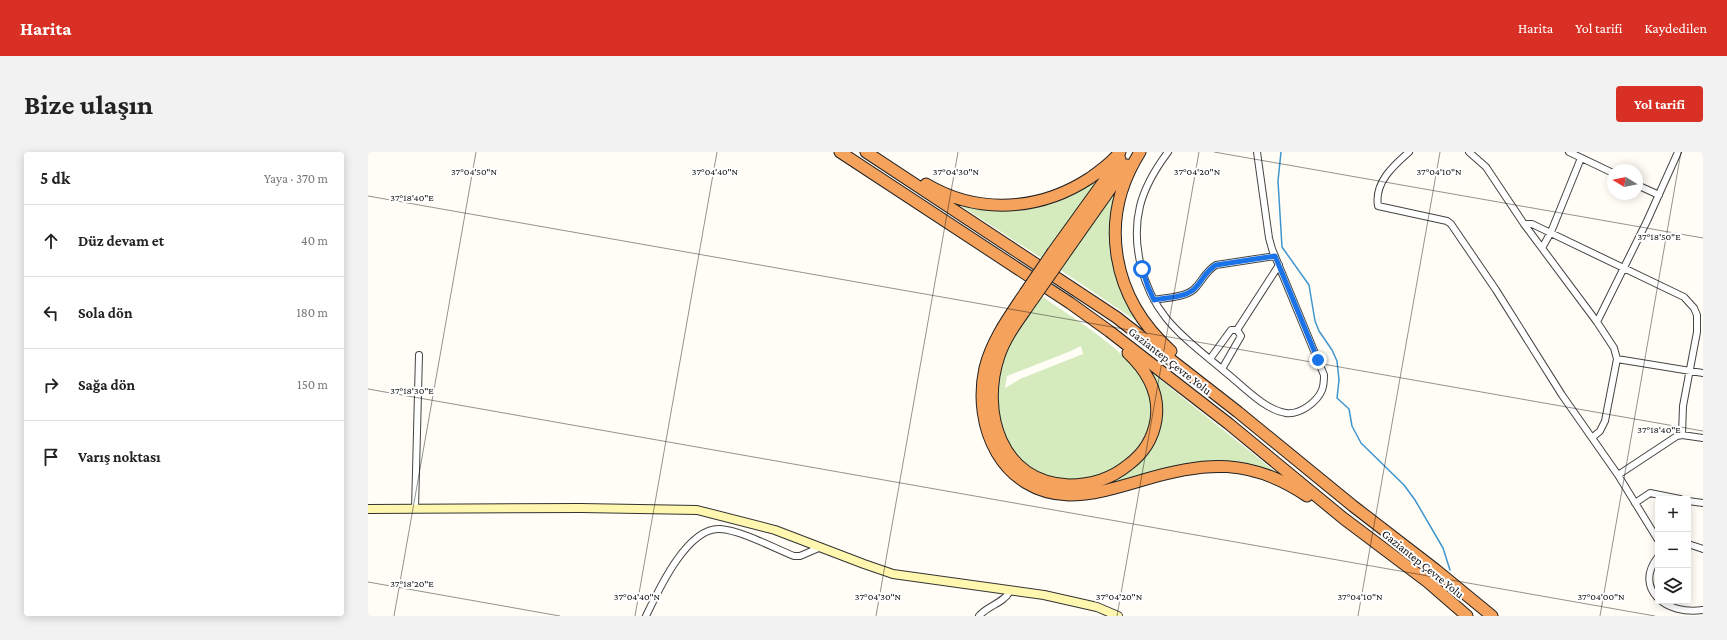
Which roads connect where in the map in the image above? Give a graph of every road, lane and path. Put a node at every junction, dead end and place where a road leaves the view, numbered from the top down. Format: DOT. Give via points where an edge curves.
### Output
graph roads {
  1 [pos="840,152"];
  2 [pos="866,152"];
  3 [pos="1120,152"];
  4 [pos="1125,152"];
  5 [pos="1136,152"];
  6 [pos="1140,152"];
  7 [pos="1168,152"];
  8 [pos="1257,152"];
  9 [pos="1409,152"];
  10 [pos="1469,152"];
  11 [pos="1569,152"];
  12 [pos="1678,152"];
  13 [pos="1582,158"];
  14 [pos="881,162"];
  15 [pos="1607,170"];
  16 [pos="1643,187"];
  17 [pos="1659,195"];
  18 [pos="1524,224"];
  19 [pos="1551,232"];
  20 [pos="1542,248"];
  21 [pos="1058,254"];
  22 [pos="1275,256"];
  23 [pos="1279,265"];
  24 [pos="1624,267"];
  25 [pos="1029,296"];
  26 [pos="1154,300"];
  27 [pos="1070,303"];
  28 [pos="1597,322"];
  29 [pos="1237,330"];
  30 [pos="419,355"];
  31 [pos="1210,359"];
  32 [pos="1617,359"];
  33 [pos="1222,368"];
  34 [pos="1689,371"];
  35 [pos="1703,373"];
  36 [pos="1204,384"];
  37 [pos="1682,435"];
  38 [pos="1593,437"];
  39 [pos="1703,438"];
  40 [pos="1618,475"];
  41 [pos="1665,496"];
  42 [pos="1691,501"];
  43 [pos="1635,503"];
  44 [pos="1703,503"];
  45 [pos="368,509"];
  46 [pos="414,509"];
  47 [pos="1343,518"];
  48 [pos="1655,535"];
  49 [pos="1691,545"];
  50 [pos="821,547"];
  51 [pos="1703,549"];
  52 [pos="1655,562"];
  53 [pos="1010,591"];
  54 [pos="1703,610"];
  55 [pos="646,616"];
  56 [pos="979,616"];
  57 [pos="1118,616"];
  58 [pos="1467,616"];
  59 [pos="1492,616"];
  1 -- 27 [label="highway, Gaziantep Çevre Yolu"];
  2 -- 14 [label="highway, Gaziantep Çevre Yolu"];
  3 -- 14 [label="highway" via="1099,172 1073,188 1040,201 1007,206 984,205 952,197 908,172"];
  4 -- 21 [label="highway"];
  5 -- 21 [label="highway"];
  6 -- 36 [label="highway" via="1126,177 1117,212 1115,247 1120,274 1141,317 1160,341"];
  7 -- 26 [label="street" via="1147,188 1137,222 1141,264"];
  8 -- 22 [label="street" via="1269,238"];
  9 -- 38 [label="street" via="1392,167 1383,180 1378,193 1378,206 1452,224 1562,395"];
  10 -- 18 [label="street" via="1486,167"];
  11 -- 13 [label="street"];
  12 -- 17 [label="street"];
  13 -- 15 [label="street"];
  13 -- 19 [label="street"];
  14 -- 36 [label="highway, Gaziantep Çevre Yolu" via="1092,300"];
  16 -- 17 [label="street"];
  17 -- 24 [label="street"];
  18 -- 19 [label="street" via="1530,223"];
  18 -- 20 [label="street"];
  19 -- 20 [label="street"];
  19 -- 24 [label="street"];
  20 -- 28 [label="street"];
  21 -- 25 [label="highway, bridge"];
  22 -- 23 [label="street"];
  22 -- 26 [label="street" via="1216,265 1192,291"];
  23 -- 29 [label="street"];
  23 -- 33 [label="street" via="1324,375 1322,390 1303,409 1287,413 1269,408"];
  24 -- 28 [label="street"];
  24 -- 34 [label="street" via="1684,298 1694,308 1698,323"];
  25 -- 27 [label="highway" via="1000,354 993,380 994,418 1002,444 1022,468 1048,482 1076,485 1109,478 1130,464 1147,446 1157,413 1153,388 1139,364"];
  25 -- 47 [label="highway" via="995,341 986,367 982,395 990,439 1002,461 1018,477 1031,486 1058,494 1080,494 1111,489 1185,469 1211,466 1238,468 1260,472 1285,482 1323,509"];
  26 -- 31 [label="street" via="1176,329"];
  27 -- 47 [label="highway, Gaziantep Çevre Yolu" via="1197,398"];
  28 -- 32 [label="street" via="1614,348"];
  29 -- 31 [label="street" via="1231,330"];
  29 -- 33 [label="street" via="1241,336"];
  30 -- 46 [label="street"];
  31 -- 33 [label="street"];
  32 -- 34 [label="street"];
  32 -- 38 [label="street" via="1606,421"];
  34 -- 35 [label="street"];
  34 -- 37 [label="street" via="1683,406"];
  36 -- 59 [label="highway, Gaziantep Çevre Yolu"];
  37 -- 39 [label="street"];
  37 -- 40 [label="street"];
  38 -- 40 [label="street"];
  40 -- 43 [label="street"];
  41 -- 43 [label="street" via="1650,493"];
  42 -- 44 [label="street"];
  43 -- 48 [label="street"];
  45 -- 46 [label="street"];
  46 -- 50 [label="street" via="697,510 775,530"];
  47 -- 58 [label="highway, Gaziantep Çevre Yolu" via="1428,582"];
  49 -- 51 [label="street"];
  50 -- 53 [label="street" via="893,574"];
  50 -- 55 [label="street" via="794,556 733,532 712,529 704,532 671,568"];
  52 -- 54 [label="street" via="1650,579 1651,589 1663,608 1684,615"];
  53 -- 56 [label="street" via="1002,602"];
  53 -- 57 [label="street" via="1073,601"];
}
